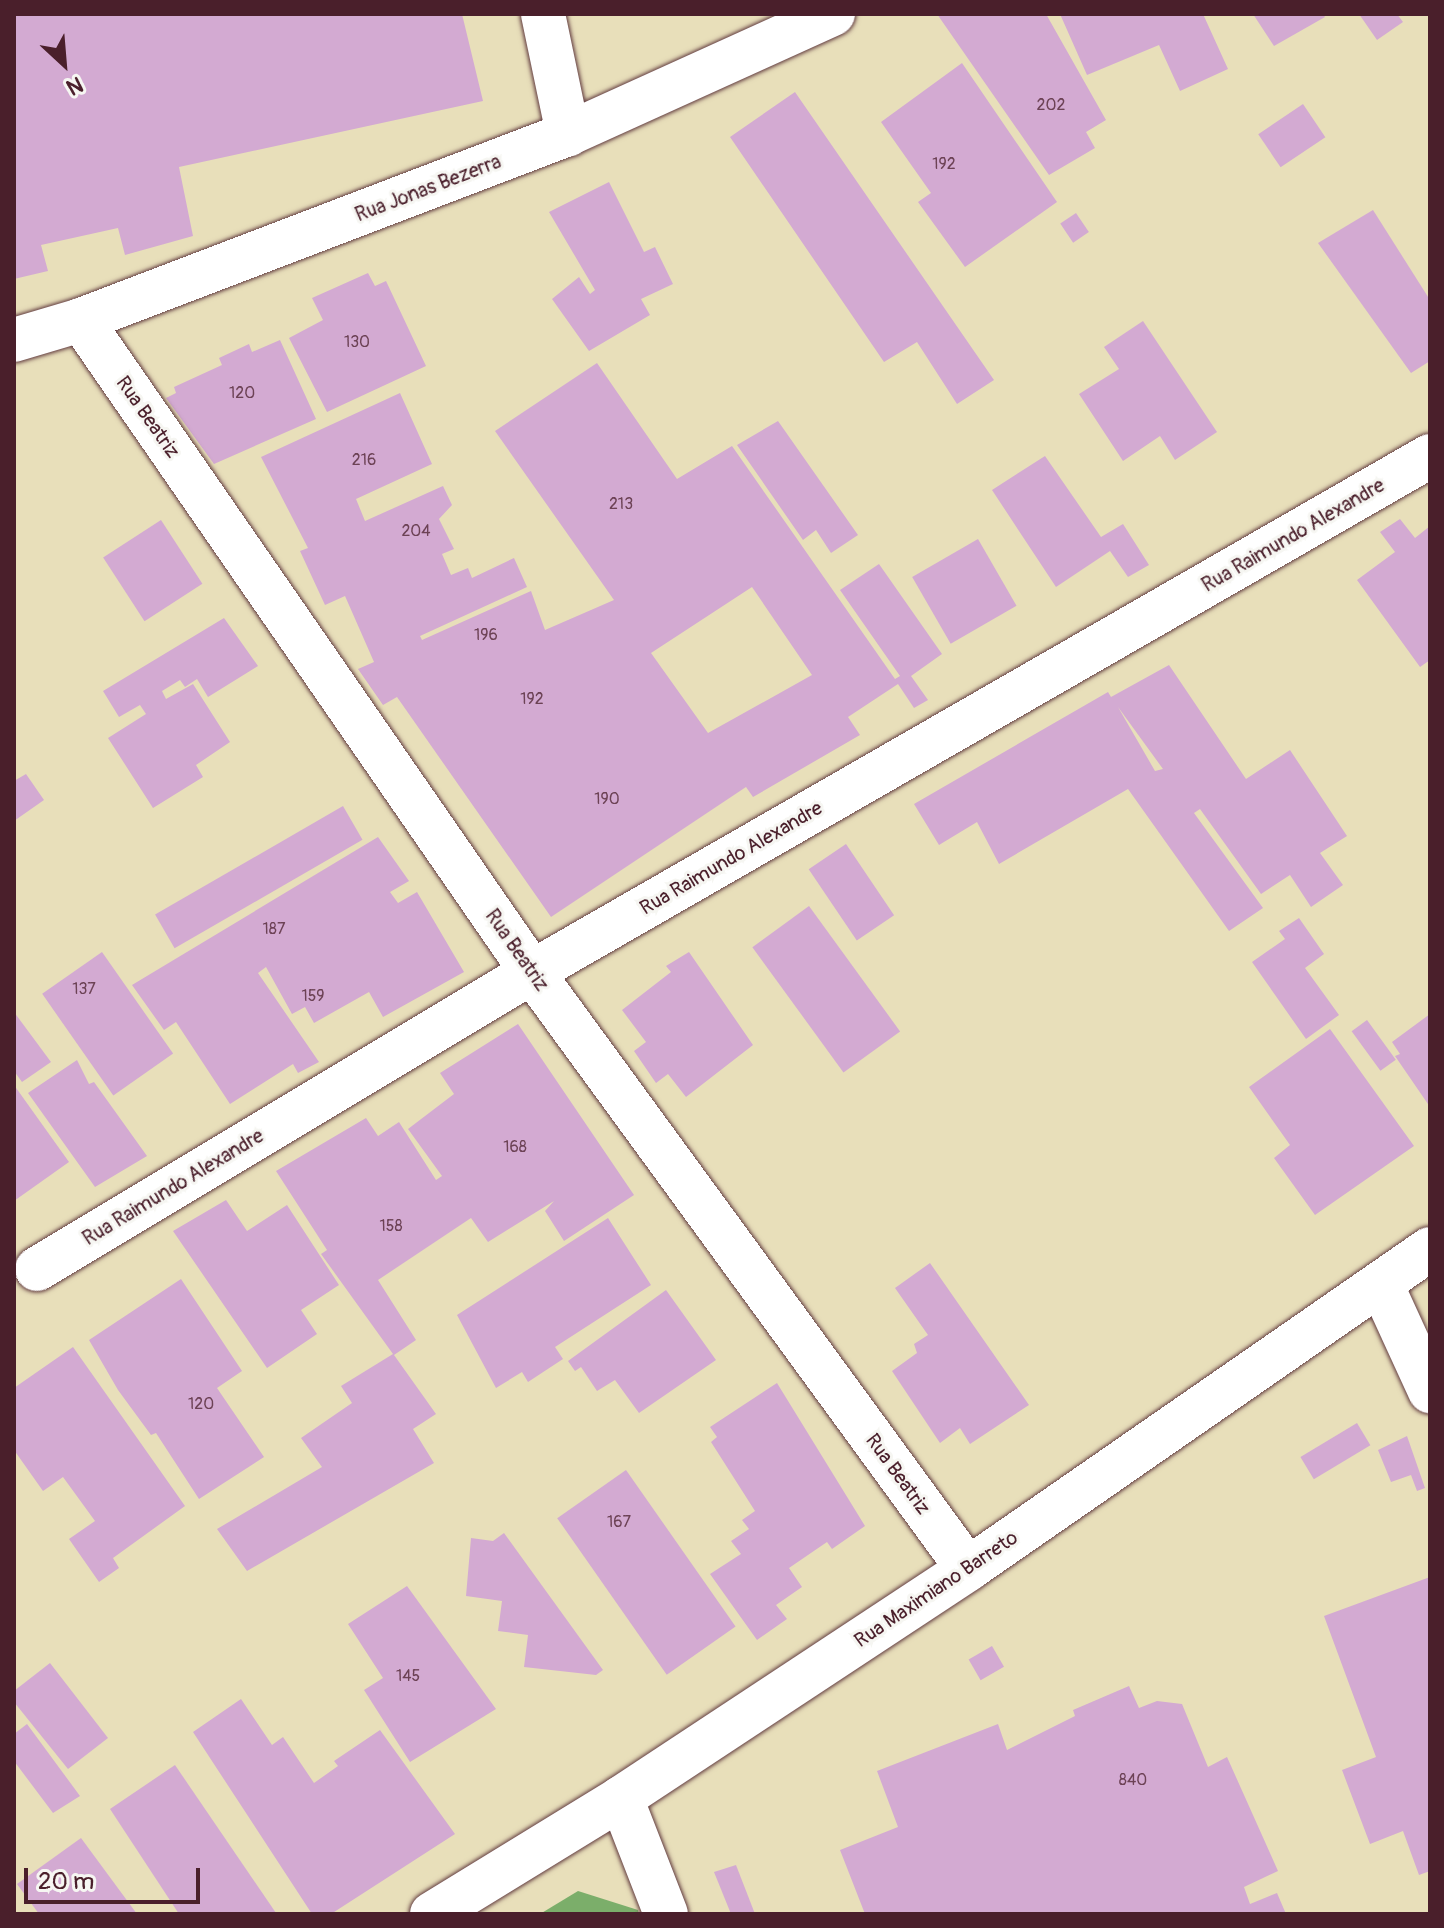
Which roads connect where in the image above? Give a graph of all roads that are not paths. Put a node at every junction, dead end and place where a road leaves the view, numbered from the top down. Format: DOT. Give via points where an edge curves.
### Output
graph roads {
  1 [pos="543,14"];
  2 [pos="833,14"];
  3 [pos="568,134"];
  4 [pos="81,320"];
  5 [pos="14,340"];
  6 [pos="1430,456"];
  7 [pos="532,972"];
  8 [pos="1430,1249"];
  9 [pos="37,1269"];
  10 [pos="1381,1284"];
  11 [pos="1430,1391"];
  12 [pos="968,1569"];
  13 [pos="621,1798"];
  14 [pos="432,1914"];
  15 [pos="666,1914"];
  1 -- 3 [label="street"];
  2 -- 3 [label="street, Rua Jonas Bezerra"];
  3 -- 4 [label="street, Rua Jonas Bezerra"];
  4 -- 5 [label="street, Rua Jonas Bezerra"];
  4 -- 7 [label="street, Rua Beatriz"];
  6 -- 7 [label="street, Rua Raimundo Alexandre"];
  7 -- 9 [label="street, Rua Raimundo Alexandre"];
  7 -- 12 [label="street, Rua Beatriz"];
  8 -- 10 [label="street, Rua Maximiano Barreto"];
  10 -- 11 [label="street"];
  10 -- 12 [label="street, Rua Maximiano Barreto"];
  12 -- 13 [label="street, Rua Maximiano Barreto"];
  13 -- 14 [label="street, Rua Maximiano Barreto"];
  13 -- 15 [label="street"];
}
